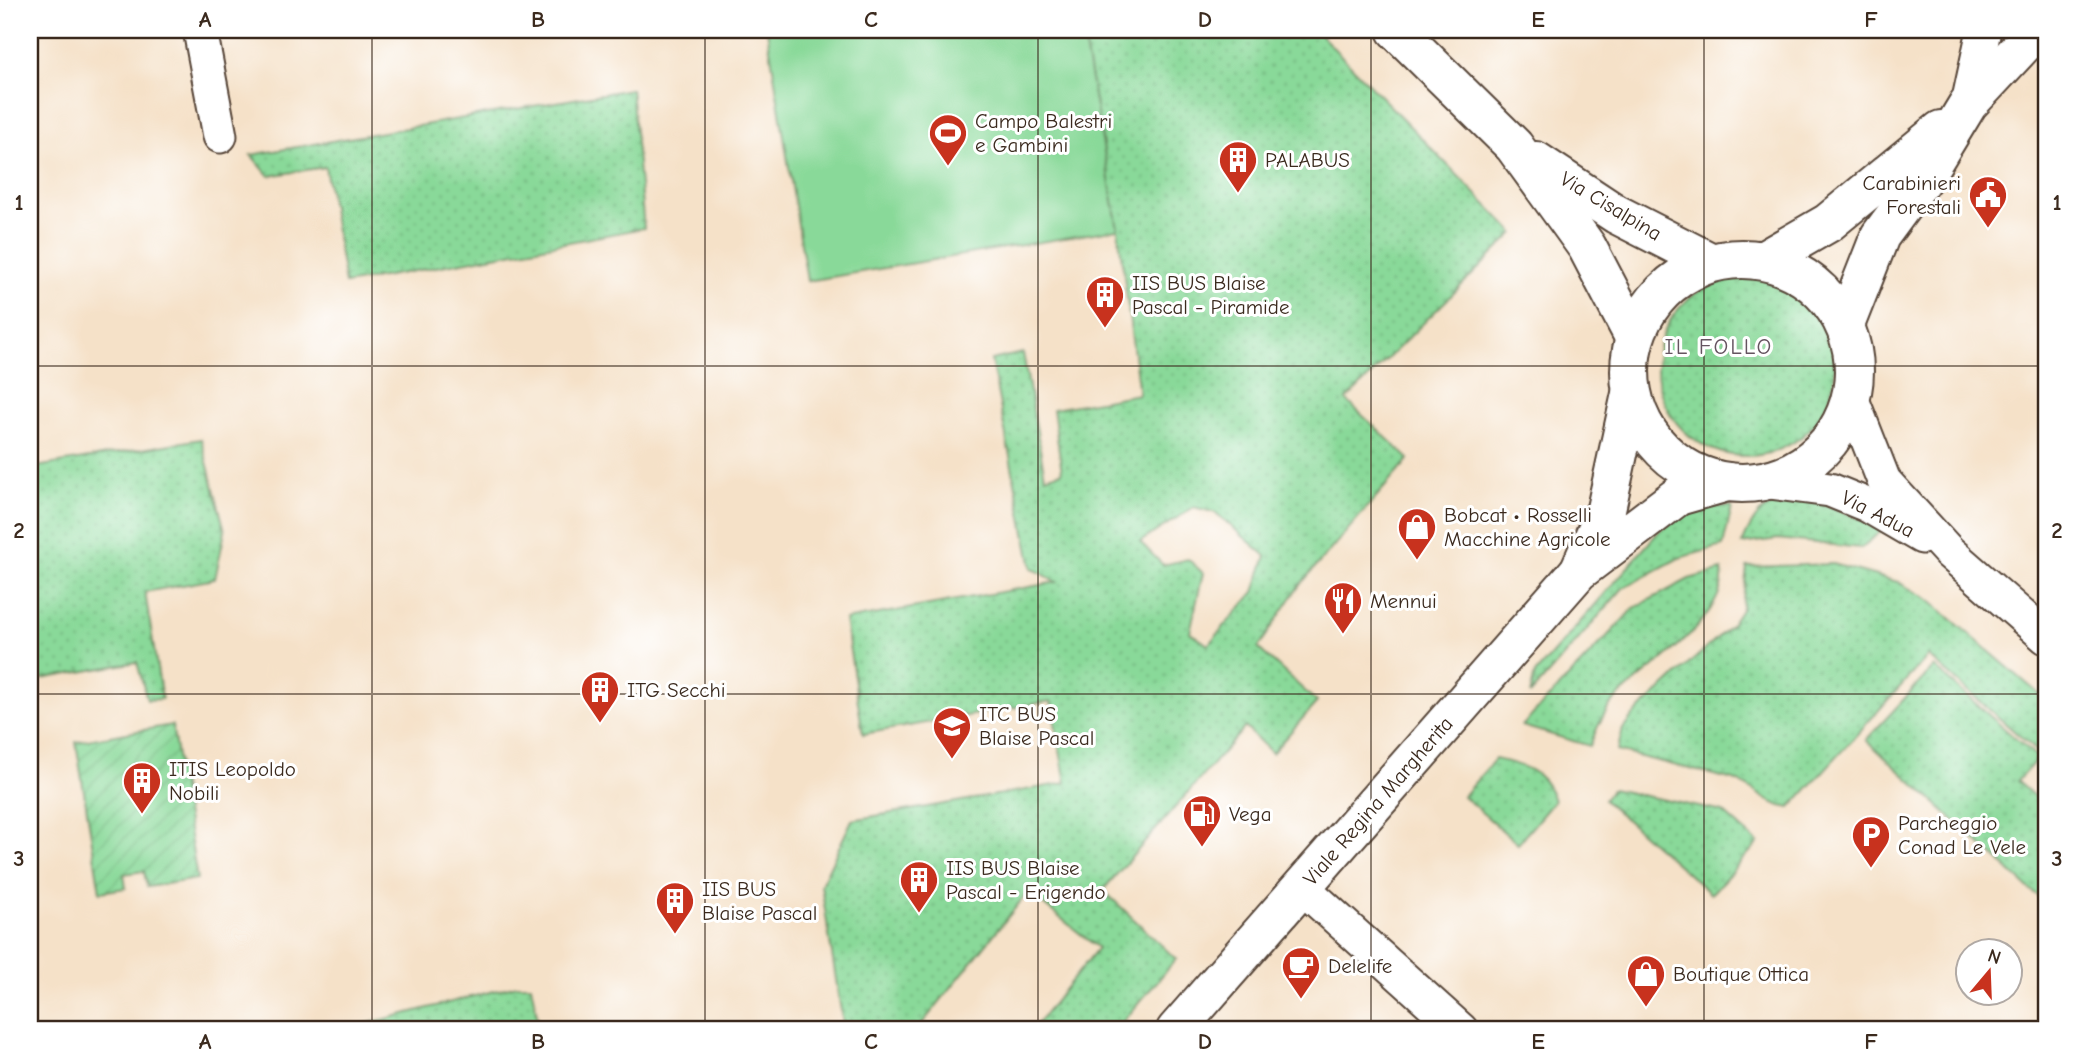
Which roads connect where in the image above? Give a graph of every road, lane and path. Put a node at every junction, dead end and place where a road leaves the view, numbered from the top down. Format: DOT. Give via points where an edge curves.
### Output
graph roads {
  1 [pos="200,30"];
  2 [pos="1396,30"];
  3 [pos="1984,30"];
  4 [pos="2037,30"];
  5 [pos="1965,108"];
  6 [pos="220,136"];
  7 [pos="1514,146"];
  8 [pos="1764,260"];
  9 [pos="1710,262"];
  10 [pos="1845,325"];
  11 [pos="1634,337"];
  12 [pos="1631,394"];
  13 [pos="1852,397"];
  14 [pos="1744,481"];
  15 [pos="1949,552"];
  16 [pos="1579,571"];
  17 [pos="2046,637"];
  18 [pos="1302,887"];
  19 [pos="1176,1030"];
  20 [pos="1461,1030"];
  1 -- 6 [label="street"];
  2 -- 7 [label="main road, Via Cisalpina"];
  3 -- 5 [label="street"];
  4 -- 5 [label="main road, Viale Regina Margherita"];
  5 -- 8 [label="main road, Viale Regina Margherita" via="1828,223"];
  5 -- 10 [label="main road, Viale Regina Margherita" via="1880,236"];
  7 -- 9 [label="main road, Via Cisalpina" via="1616,214"];
  7 -- 11 [label="main road, Via Cisalpina" via="1587,247"];
  8 -- 9 [label="main road, Viale Regina Margherita"];
  8 -- 10 [label="main road, Viale Regina Margherita" via="1797,272 1826,295"];
  9 -- 11 [label="main road, Viale Regina Margherita" via="1662,290"];
  10 -- 13 [label="main road, Viale Regina Margherita" via="1852,349"];
  11 -- 12 [label="main road, Viale Regina Margherita"];
  12 -- 14 [label="main road, Viale Regina Margherita" via="1644,426 1665,453 1693,472"];
  12 -- 16 [label="main road, Viale Regina Margherita" via="1606,509"];
  13 -- 14 [label="main road, Viale Regina Margherita" via="1839,427 1819,452 1793,471"];
  13 -- 15 [label="street, Via Adua" via="1884,481"];
  14 -- 15 [label="street, Via Adua" via="1830,490 1867,505"];
  14 -- 16 [label="main road, Viale Regina Margherita" via="1678,496"];
  15 -- 17 [label="street, Via Adua"];
  16 -- 18 [label="main road, Viale Regina Margherita"];
  18 -- 19 [label="main road, Viale Regina Margherita"];
  18 -- 20 [label="street"];
}
